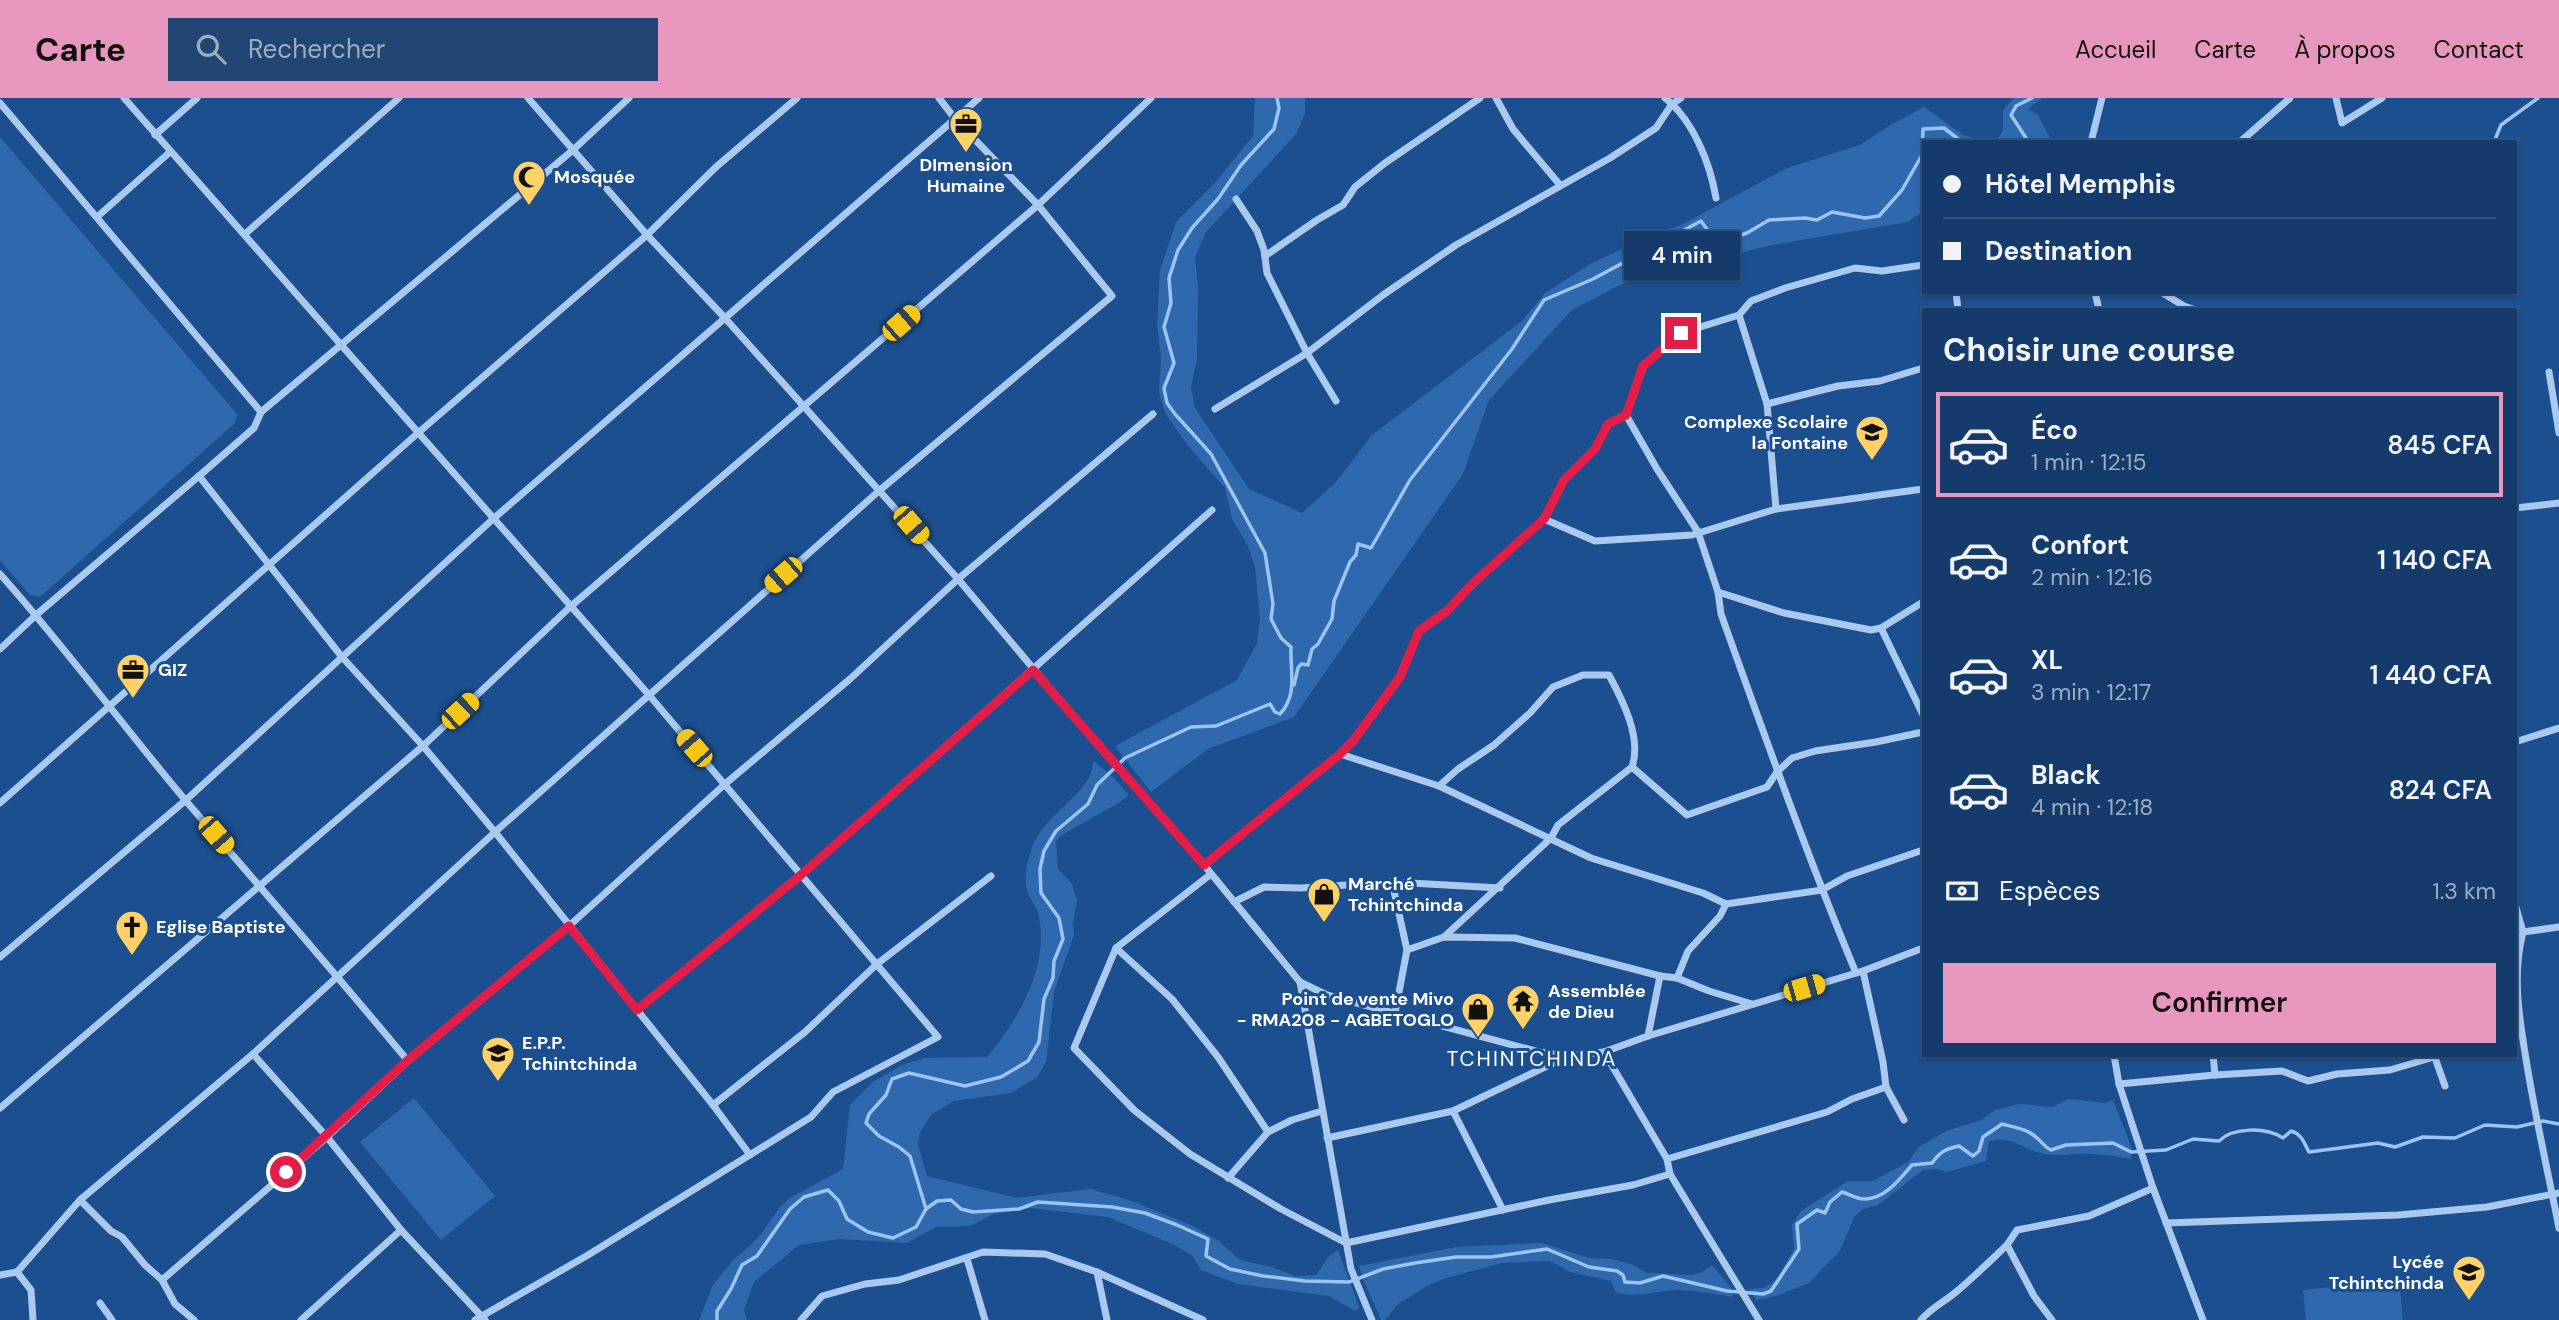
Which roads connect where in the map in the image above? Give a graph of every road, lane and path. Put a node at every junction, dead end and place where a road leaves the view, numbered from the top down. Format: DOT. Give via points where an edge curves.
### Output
graph roads {
  1 [pos="124,98"];
  2 [pos="197,98"];
  3 [pos="399,98"];
  4 [pos="528,98"];
  5 [pos="629,98"];
  6 [pos="797,98"];
  7 [pos="939,98"];
  8 [pos="979,98"];
  9 [pos="1151,98"];
  10 [pos="1480,98"];
  11 [pos="1496,98"];
  12 [pos="1665,98"];
  13 [pos="1681,98"];
  14 [pos="2102,98"];
  15 [pos="2290,98"];
  16 [pos="2336,98"];
  17 [pos="2382,98"];
  18 [pos="0,103"];
  19 [pos="1672,104"];
  20 [pos="956,120"];
  21 [pos="155,135"];
  22 [pos="2092,140"];
  23 [pos="2242,140"];
  24 [pos="573,150"];
  25 [pos="170,152"];
  26 [pos="1560,186"];
  27 [pos="1716,198"];
  28 [pos="1236,199"];
  29 [pos="1038,205"];
  30 [pos="97,217"];
  31 [pos="245,234"];
  32 [pos="647,235"];
  33 [pos="1265,256"];
  34 [pos="1922,265"];
  35 [pos="2164,294"];
  36 [pos="2190,308"];
  37 [pos="1738,314"];
  38 [pos="724,317"];
  39 [pos="340,344"];
  40 [pos="1307,353"];
  41 [pos="1922,368"];
  42 [pos="2549,372"];
  43 [pos="1336,401"];
  44 [pos="1768,404"];
  45 [pos="803,406"];
  46 [pos="1215,409"];
  47 [pos="261,412"];
  48 [pos="1153,414"];
  49 [pos="1626,415"];
  50 [pos="418,433"];
  51 [pos="2559,433"];
  52 [pos="199,476"];
  53 [pos="1922,489"];
  54 [pos="880,490"];
  55 [pos="2559,503"];
  56 [pos="2517,508"];
  57 [pos="1776,509"];
  58 [pos="1212,510"];
  59 [pos="494,519"];
  60 [pos="1544,519"];
  61 [pos="1698,532"];
  62 [pos="270,564"];
  63 [pos="0,574"];
  64 [pos="958,579"];
  65 [pos="1718,592"];
  66 [pos="1922,603"];
  67 [pos="570,607"];
  68 [pos="36,615"];
  69 [pos="1881,628"];
  70 [pos="0,649"];
  71 [pos="342,657"];
  72 [pos="1033,670"];
  73 [pos="649,695"];
  74 [pos="108,705"];
  75 [pos="1922,713"];
  76 [pos="2559,728"];
  77 [pos="1922,732"];
  78 [pos="2517,741"];
  79 [pos="423,746"];
  80 [pos="1340,754"];
  81 [pos="1632,767"];
  82 [pos="1777,772"];
  83 [pos="724,784"];
  84 [pos="1439,786"];
  85 [pos="186,800"];
  86 [pos="0,803"];
  87 [pos="495,832"];
  88 [pos="1551,838"];
  89 [pos="1922,850"];
  90 [pos="1204,865"];
  91 [pos="802,874"];
  92 [pos="1211,874"];
  93 [pos="991,876"];
  94 [pos="1392,882"];
  95 [pos="262,886"];
  96 [pos="1500,888"];
  97 [pos="1822,890"];
  98 [pos="1234,902"];
  99 [pos="1726,904"];
  100 [pos="2517,911"];
  101 [pos="569,926"];
  102 [pos="2559,927"];
  103 [pos="2523,932"];
  104 [pos="1444,937"];
  105 [pos="1116,948"];
  106 [pos="1922,948"];
  107 [pos="1407,950"];
  108 [pos="0,957"];
  109 [pos="877,964"];
  110 [pos="1860,972"];
  111 [pos="337,976"];
  112 [pos="1660,976"];
  113 [pos="1677,978"];
  114 [pos="1300,982"];
  115 [pos="1752,1004"];
  116 [pos="637,1010"];
  117 [pos="1395,1013"];
  118 [pos="1648,1036"];
  119 [pos="1604,1052"];
  120 [pos="253,1055"];
  121 [pos="1567,1056"];
  122 [pos="2114,1057"];
  123 [pos="2213,1057"];
  124 [pos="2428,1057"];
  125 [pos="2434,1057"];
  126 [pos="408,1060"];
  127 [pos="2215,1074"];
  128 [pos="2119,1084"];
  129 [pos="2445,1086"];
  130 [pos="1885,1087"];
  131 [pos="713,1105"];
  132 [pos="0,1108"];
  133 [pos="1322,1111"];
  134 [pos="1453,1111"];
  135 [pos="1904,1120"];
  136 [pos="1268,1132"];
  137 [pos="327,1137"];
  138 [pos="1327,1138"];
  139 [pos="750,1155"];
  140 [pos="1667,1159"];
  141 [pos="1670,1174"];
  142 [pos="1228,1178"];
  143 [pos="2152,1188"];
  144 [pos="2556,1195"];
  145 [pos="80,1200"];
  146 [pos="1503,1210"];
  147 [pos="2166,1223"];
  148 [pos="2559,1228"];
  149 [pos="401,1230"];
  150 [pos="1346,1243"];
  151 [pos="2007,1245"];
  152 [pos="967,1259"];
  153 [pos="17,1272"];
  154 [pos="1097,1272"];
  155 [pos="0,1275"];
  156 [pos="162,1280"];
  157 [pos="100,1303"];
  158 [pos="480,1318"];
  159 [pos="33,1320"];
  160 [pos="112,1320"];
  161 [pos="194,1320"];
  162 [pos="302,1320"];
  163 [pos="801,1320"];
  164 [pos="985,1320"];
  165 [pos="1107,1320"];
  166 [pos="1203,1320"];
  167 [pos="1372,1320"];
  168 [pos="1759,1320"];
  169 [pos="1921,1320"];
  170 [pos="2052,1320"];
  171 [pos="2203,1320"];
  1 -- 21 [label="street"];
  2 -- 21 [label="street"];
  3 -- 31 [label="street"];
  4 -- 24 [label="street"];
  5 -- 24 [label="street"];
  6 -- 32 [label="street" via="716,167"];
  7 -- 20 [label="street"];
  8 -- 20 [label="street"];
  9 -- 29 [label="street"];
  10 -- 33 [label="street" via="1385,163 1355,187 1343,205"];
  11 -- 26 [label="street" via="1513,130"];
  12 -- 19 [label="street"];
  13 -- 19 [label="street"];
  14 -- 22 [label="street"];
  15 -- 23 [label="street"];
  16 -- 17 [label="street" via="2342,123"];
  18 -- 30 [label="street"];
  19 -- 26 [label="street" via="1656,128"];
  19 -- 27 [label="street" via="1693,131 1713,178"];
  20 -- 29 [label="street"];
  20 -- 38 [label="street"];
  21 -- 25 [label="street"];
  24 -- 32 [label="street"];
  24 -- 39 [label="street"];
  25 -- 30 [label="street"];
  25 -- 31 [label="street"];
  26 -- 40 [label="street" via="1456,245"];
  28 -- 33 [label="street" via="1257,231"];
  29 -- 45 [label="street"];
  29 -- 54 [label="street" via="1112,296"];
  30 -- 47 [label="street"];
  31 -- 39 [label="street"];
  32 -- 38 [label="street"];
  32 -- 50 [label="street"];
  33 -- 40 [label="street" via="1267,273"];
  34 -- 37 [label="street" via="1882,271 1855,268 1751,301"];
  35 -- 36 [label="street"];
  37 -- 44 [label="street"];
  37 -- 49 [label="street" via="1681,333 1643,366"];
  38 -- 45 [label="street"];
  38 -- 59 [label="street"];
  39 -- 47 [label="street"];
  39 -- 50 [label="street"];
  40 -- 43 [label="street"];
  40 -- 46 [label="street"];
  41 -- 44 [label="street"];
  42 -- 51 [label="street"];
  44 -- 57 [label="street"];
  45 -- 54 [label="street"];
  45 -- 67 [label="street"];
  47 -- 52 [label="street" via="254,428"];
  48 -- 64 [label="street"];
  49 -- 60 [label="street" via="1608,424 1595,449 1564,480"];
  49 -- 61 [label="street"];
  50 -- 59 [label="street"];
  50 -- 62 [label="street"];
  52 -- 62 [label="street"];
  52 -- 68 [label="street"];
  53 -- 57 [label="street"];
  54 -- 64 [label="street"];
  54 -- 73 [label="street"];
  55 -- 56 [label="street"];
  57 -- 61 [label="street"];
  58 -- 72 [label="street"];
  59 -- 67 [label="street"];
  59 -- 71 [label="street"];
  60 -- 61 [label="street" via="1595,541"];
  60 -- 80 [label="street" via="1447,611 1419,631 1400,677"];
  61 -- 65 [label="street"];
  62 -- 71 [label="street"];
  62 -- 74 [label="street"];
  63 -- 68 [label="street"];
  64 -- 72 [label="street"];
  64 -- 83 [label="street" via="850,679"];
  65 -- 69 [label="street" via="1784,613 1871,630"];
  65 -- 82 [label="street" via="1721,614"];
  66 -- 69 [label="street"];
  67 -- 73 [label="street"];
  67 -- 79 [label="street"];
  68 -- 70 [label="street"];
  68 -- 74 [label="street"];
  69 -- 75 [label="street"];
  71 -- 79 [label="street"];
  71 -- 85 [label="street"];
  72 -- 90 [label="street"];
  72 -- 91 [label="street"];
  73 -- 83 [label="street"];
  73 -- 87 [label="street"];
  74 -- 85 [label="street"];
  74 -- 86 [label="street"];
  76 -- 78 [label="street"];
  77 -- 82 [label="street" via="1815,751 1792,758"];
  79 -- 87 [label="street"];
  79 -- 95 [label="street"];
  80 -- 84 [label="street"];
  80 -- 90 [label="street"];
  81 -- 82 [label="street" via="1687,815 1767,787"];
  81 -- 84 [label="street" via="1636,755 1631,731 1614,685 1609,676 1583,675 1553,687 1494,745"];
  81 -- 88 [label="street" via="1558,825"];
  82 -- 97 [label="street"];
  83 -- 91 [label="street"];
  83 -- 101 [label="street"];
  84 -- 88 [label="street"];
  85 -- 95 [label="street"];
  85 -- 108 [label="street"];
  87 -- 101 [label="street"];
  87 -- 111 [label="street"];
  88 -- 96 [label="street"];
  88 -- 99 [label="street" via="1591,858"];
  89 -- 97 [label="street" via="1847,876"];
  90 -- 92 [label="street"];
  91 -- 109 [label="street"];
  91 -- 116 [label="street"];
  92 -- 98 [label="street"];
  92 -- 105 [label="street"];
  93 -- 109 [label="street"];
  94 -- 96 [label="street"];
  94 -- 98 [label="street" via="1264,887"];
  94 -- 107 [label="street"];
  95 -- 111 [label="street"];
  95 -- 132 [label="street"];
  96 -- 104 [label="street"];
  97 -- 99 [label="street"];
  97 -- 110 [label="street"];
  98 -- 114 [label="street"];
  99 -- 113 [label="street" via="1688,951"];
  100 -- 103 [label="street"];
  101 -- 116 [label="street"];
  101 -- 126 [label="street"];
  102 -- 103 [label="street"];
  103 -- 144 [label="street" via="2517,957 2518,1011 2535,1115"];
  104 -- 107 [label="street"];
  104 -- 112 [label="street" via="1515,938"];
  105 -- 136 [label="street" via="1172,999"];
  105 -- 142 [label="street" via="1074,1048 1133,1110"];
  106 -- 110 [label="street"];
  107 -- 117 [label="street"];
  109 -- 131 [label="street" via="805,1032"];
  109 -- 139 [label="street" via="938,1037 833,1092 811,1117"];
  110 -- 115 [label="street"];
  110 -- 130 [label="street"];
  111 -- 120 [label="street"];
  111 -- 126 [label="street"];
  112 -- 113 [label="street"];
  112 -- 118 [label="street"];
  113 -- 115 [label="street"];
  114 -- 117 [label="street" via="1327,995"];
  114 -- 133 [label="street"];
  115 -- 118 [label="street"];
  116 -- 131 [label="street"];
  117 -- 121 [label="street"];
  118 -- 119 [label="street"];
  119 -- 121 [label="street"];
  119 -- 140 [label="street"];
  120 -- 137 [label="street"];
  120 -- 145 [label="street"];
  121 -- 134 [label="street"];
  122 -- 128 [label="street"];
  123 -- 127 [label="street"];
  124 -- 127 [label="street" via="2390,1070 2308,1081 2282,1071"];
  125 -- 129 [label="street"];
  126 -- 137 [label="street"];
  127 -- 128 [label="street"];
  128 -- 143 [label="street"];
  130 -- 135 [label="street"];
  130 -- 140 [label="street" via="1827,1112"];
  131 -- 139 [label="street"];
  133 -- 136 [label="street"];
  133 -- 138 [label="street"];
  134 -- 138 [label="street"];
  134 -- 146 [label="street"];
  136 -- 142 [label="street"];
  137 -- 149 [label="street"];
  137 -- 156 [label="street"];
  138 -- 150 [label="street"];
  139 -- 158 [label="street"];
  140 -- 141 [label="street"];
  141 -- 146 [label="street"];
  141 -- 168 [label="street"];
  142 -- 150 [label="street"];
  143 -- 147 [label="street"];
  143 -- 151 [label="street" via="2090,1216 2017,1230"];
  144 -- 147 [label="street" via="2398,1215"];
  144 -- 148 [label="street"];
  145 -- 153 [label="street"];
  145 -- 156 [label="street"];
  146 -- 150 [label="street"];
  147 -- 171 [label="street"];
  149 -- 158 [label="street"];
  149 -- 162 [label="street"];
  150 -- 167 [label="street" via="1351,1269"];
  151 -- 169 [label="street"];
  151 -- 170 [label="street"];
  152 -- 154 [label="street" via="983,1252 1045,1254"];
  152 -- 163 [label="street" via="899,1280 822,1296"];
  152 -- 164 [label="street"];
  153 -- 155 [label="street"];
  153 -- 159 [label="street" via="31,1290"];
  154 -- 165 [label="street"];
  154 -- 166 [label="street"];
  156 -- 161 [label="street" via="175,1304"];
  157 -- 160 [label="street"];
}
